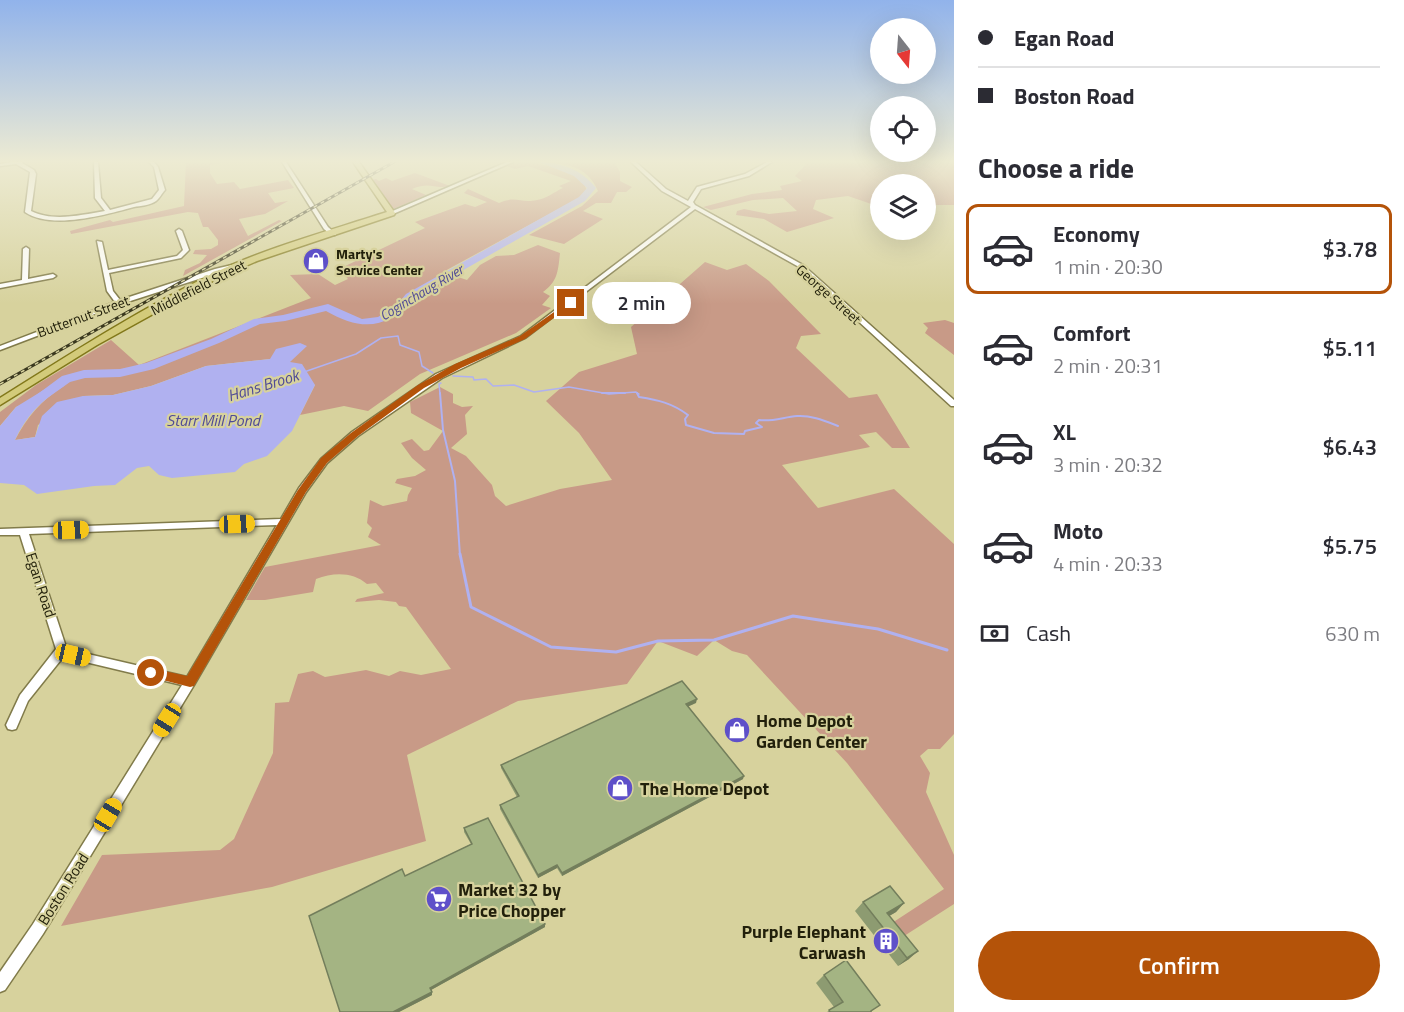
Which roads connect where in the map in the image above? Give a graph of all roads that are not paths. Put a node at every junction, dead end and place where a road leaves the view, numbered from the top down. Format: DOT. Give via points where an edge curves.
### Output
graph roads {
  1 [pos="28,209"];
  2 [pos="117,209"];
  3 [pos="314,209"];
  4 [pos="388,209"];
  5 [pos="400,209"];
  6 [pos="691,209"];
  7 [pos="698,209"];
  8 [pos="108,211"];
  9 [pos="391,213"];
  10 [pos="179,231"];
  11 [pos="333,234"];
  12 [pos="99,242"];
  13 [pos="26,249"];
  14 [pos="236,266"];
  15 [pos="106,272"];
  16 [pos="53,276"];
  17 [pos="26,281"];
  18 [pos="0,286"];
  19 [pos="119,303"];
  20 [pos="0,348"];
  21 [pos="0,402"];
  22 [pos="954,404"];
  23 [pos="284,522"];
  24 [pos="0,532"];
  25 [pos="24,532"];
  26 [pos="62,650"];
  27 [pos="190,682"];
  28 [pos="12,725"];
  29 [pos="0,985"];
  1 -- 8 [label="street" via="32,216 57,220"];
  2 -- 8 [label="street"];
  3 -- 11 [label="street"];
  4 -- 9 [label="main road"];
  5 -- 9 [label="street, Middlefield Street"];
  6 -- 23 [label="street, Boston Road" via="523,338 439,376 355,435 324,460"];
  7 -- 22 [label="street, George Street" via="801,266"];
  9 -- 11 [label="main road, Middlefield Street"];
  10 -- 15 [label="street" via="186,250 179,257"];
  11 -- 14 [label="main road, Middlefield Street"];
  12 -- 15 [label="street"];
  13 -- 17 [label="street"];
  14 -- 19 [label="street, Butternut Street"];
  14 -- 21 [label="main road, Middlefield Street" via="114,332"];
  15 -- 19 [label="street" via="110,291"];
  16 -- 17 [label="street"];
  17 -- 18 [label="street"];
  19 -- 20 [label="street, Butternut Street"];
  23 -- 25 [label="street"];
  23 -- 27 [label="street, Boston Road"];
  24 -- 25 [label="street"];
  25 -- 26 [label="street, Egan Road"];
  26 -- 27 [label="street"];
  26 -- 28 [label="street" via="24,698"];
  27 -- 29 [label="street, Boston Road"];
}
